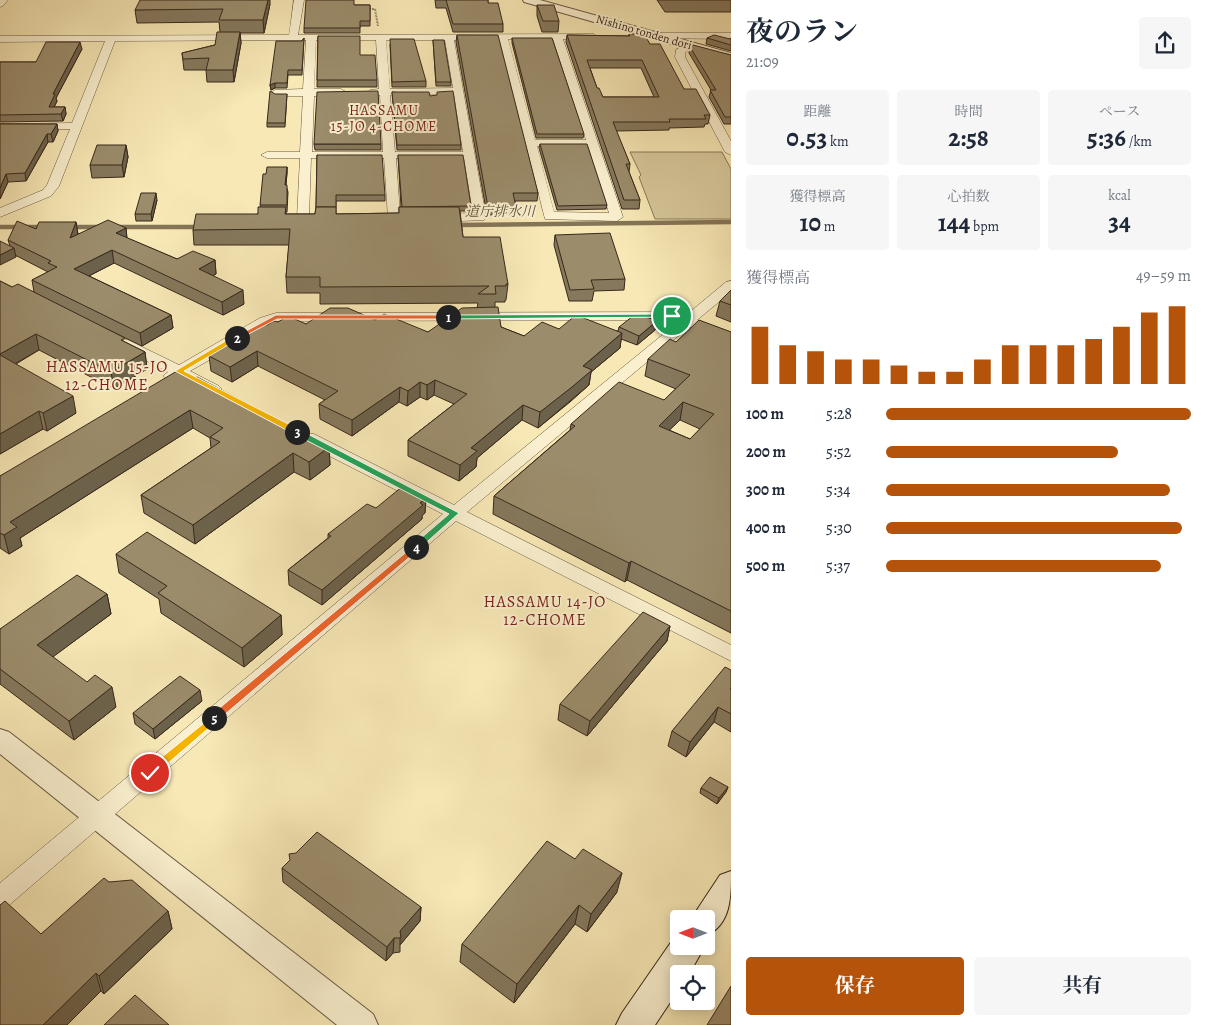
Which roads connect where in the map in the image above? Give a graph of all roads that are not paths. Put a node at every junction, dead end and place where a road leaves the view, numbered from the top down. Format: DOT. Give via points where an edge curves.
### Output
graph roads {
  1 [pos="3,0"];
  2 [pos="299,0"];
  3 [pos="528,0"];
  4 [pos="0,4"];
  5 [pos="603,36"];
  6 [pos="622,36"];
  7 [pos="657,36"];
  8 [pos="731,36"];
  9 [pos="381,37"];
  10 [pos="449,37"];
  11 [pos="503,37"];
  12 [pos="557,37"];
  13 [pos="294,38"];
  14 [pos="311,38"];
  15 [pos="0,39"];
  16 [pos="111,39"];
  17 [pos="688,45"];
  18 [pos="731,57"];
  19 [pos="459,91"];
  20 [pos="384,92"];
  21 [pos="275,93"];
  22 [pos="308,93"];
  23 [pos="76,126"];
  24 [pos="0,127"];
  25 [pos="530,143"];
  26 [pos="591,143"];
  27 [pos="731,151"];
  28 [pos="267,155"];
  29 [pos="306,155"];
  30 [pos="389,155"];
  31 [pos="469,155"];
  32 [pos="0,213"];
  33 [pos="286,218"];
  34 [pos="731,285"];
  35 [pos="688,321"];
  36 [pos="107,335"];
  37 [pos="731,337"];
  38 [pos="179,371"];
  39 [pos="162,381"];
  40 [pos="228,396"];
  41 [pos="298,432"];
  42 [pos="455,513"];
  43 [pos="731,654"];
  44 [pos="0,739"];
  45 [pos="98,816"];
  46 [pos="731,885"];
  47 [pos="0,898"];
  48 [pos="714,910"];
  49 [pos="682,955"];
  50 [pos="362,1025"];
  51 [pos="634,1025"];
  1 -- 4 [label="street"];
  2 -- 13 [label="street"];
  3 -- 7 [label="street, Nishino tonden dori"];
  5 -- 12 [label="street"];
  6 -- 7 [label="street"];
  7 -- 8 [label="street"];
  7 -- 17 [label="street, Nishino tonden dori"];
  9 -- 10 [label="street"];
  9 -- 14 [label="street"];
  9 -- 20 [label="street"];
  10 -- 11 [label="street"];
  10 -- 19 [label="street"];
  11 -- 12 [label="street"];
  11 -- 25 [label="street"];
  12 -- 26 [label="street"];
  13 -- 14 [label="street"];
  13 -- 16 [label="street"];
  14 -- 22 [label="street"];
  15 -- 16 [label="street"];
  16 -- 23 [label="street"];
  17 -- 18 [label="street, Nishino tonden dori"];
  17 -- 27 [label="street" via="680,52 680,57"];
  19 -- 20 [label="street"];
  19 -- 31 [label="street"];
  20 -- 22 [label="street"];
  20 -- 30 [label="street"];
  21 -- 22 [label="street"];
  22 -- 29 [label="street"];
  23 -- 24 [label="street"];
  23 -- 32 [label="street" via="53,186 47,193"];
  25 -- 26 [label="street"];
  25 -- 26 [label="street" via="550,216 616,217"];
  28 -- 29 [label="street"];
  29 -- 30 [label="street"];
  29 -- 33 [label="street" via="308,218"];
  30 -- 31 [label="street"];
  30 -- 31 [label="street" via="394,218 480,217"];
  34 -- 35 [label="street"];
  35 -- 37 [label="street"];
  35 -- 38 [label="street" via="672,316 276,317"];
  35 -- 42 [label="street"];
  36 -- 38 [label="street"];
  38 -- 39 [label="street"];
  38 -- 40 [label="street"];
  41 -- 42 [label="street"];
  42 -- 43 [label="street"];
  42 -- 45 [label="street"];
  44 -- 45 [label="street"];
  45 -- 47 [label="street"];
  45 -- 50 [label="street"];
  46 -- 48 [label="main road"];
  49 -- 51 [label="main road"];
}
